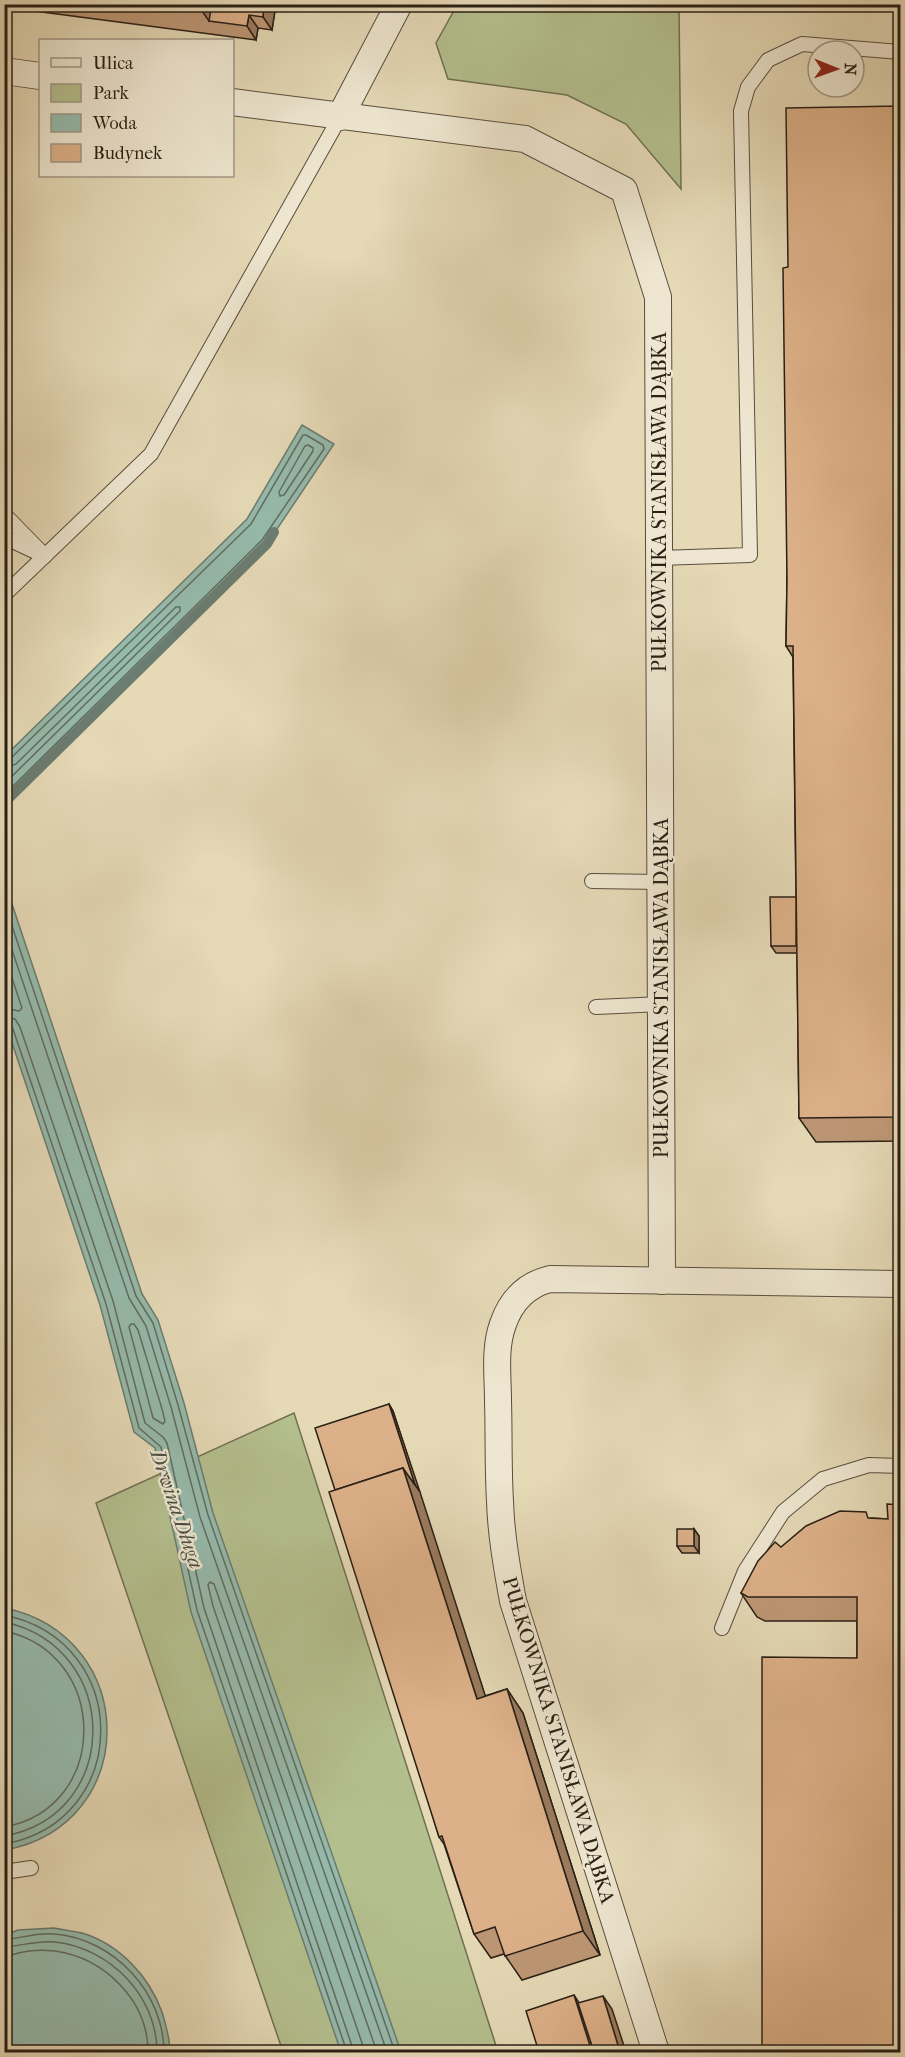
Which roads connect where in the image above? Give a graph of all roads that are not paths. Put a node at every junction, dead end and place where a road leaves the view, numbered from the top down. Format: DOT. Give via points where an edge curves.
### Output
graph roads {
  1 [pos="399,4"];
  2 [pos="900,52"];
  3 [pos="4,71"];
  4 [pos="39,76"];
  5 [pos="234,102"];
  6 [pos="340,117"];
  7 [pos="4,514"];
  8 [pos="4,537"];
  9 [pos="45,556"];
  10 [pos="659,558"];
  11 [pos="4,595"];
  12 [pos="592,882"];
  13 [pos="661,882"];
  14 [pos="662,1004"];
  15 [pos="596,1007"];
  16 [pos="662,1281"];
  17 [pos="900,1284"];
  18 [pos="900,1466"];
  19 [pos="723,1628"];
  20 [pos="31,1868"];
  21 [pos="4,1872"];
  22 [pos="656,2052"];
  1 -- 6 [label="street"];
  2 -- 10 [label="lane" via="802,44 768,60 748,87 741,111 750,555"];
  3 -- 4 [label="street"];
  5 -- 6 [label="street, PUŁKOWNIKA STANISŁAWA DĄBKA"];
  6 -- 9 [label="lane" via="151,454"];
  6 -- 10 [label="street, PUŁKOWNIKA STANISŁAWA DĄBKA" via="525,139 624,190 658,297"];
  7 -- 9 [label="lane"];
  8 -- 9 [label="lane"];
  9 -- 11 [label="lane"];
  10 -- 13 [label="street, PUŁKOWNIKA STANISŁAWA DĄBKA"];
  12 -- 13 [label="lane"];
  13 -- 14 [label="street, PUŁKOWNIKA STANISŁAWA DĄBKA"];
  14 -- 15 [label="lane"];
  14 -- 16 [label="street, PUŁKOWNIKA STANISŁAWA DĄBKA"];
  16 -- 17 [label="street"];
  16 -- 22 [label="street, PUŁKOWNIKA STANISŁAWA DĄBKA" via="565,1278 536,1282 525,1289 510,1309 498,1349 500,1503 513,1601"];
  18 -- 19 [label="lane" via="869,1466 823,1479 783,1512 745,1571"];
  20 -- 21 [label="lane"];
}
